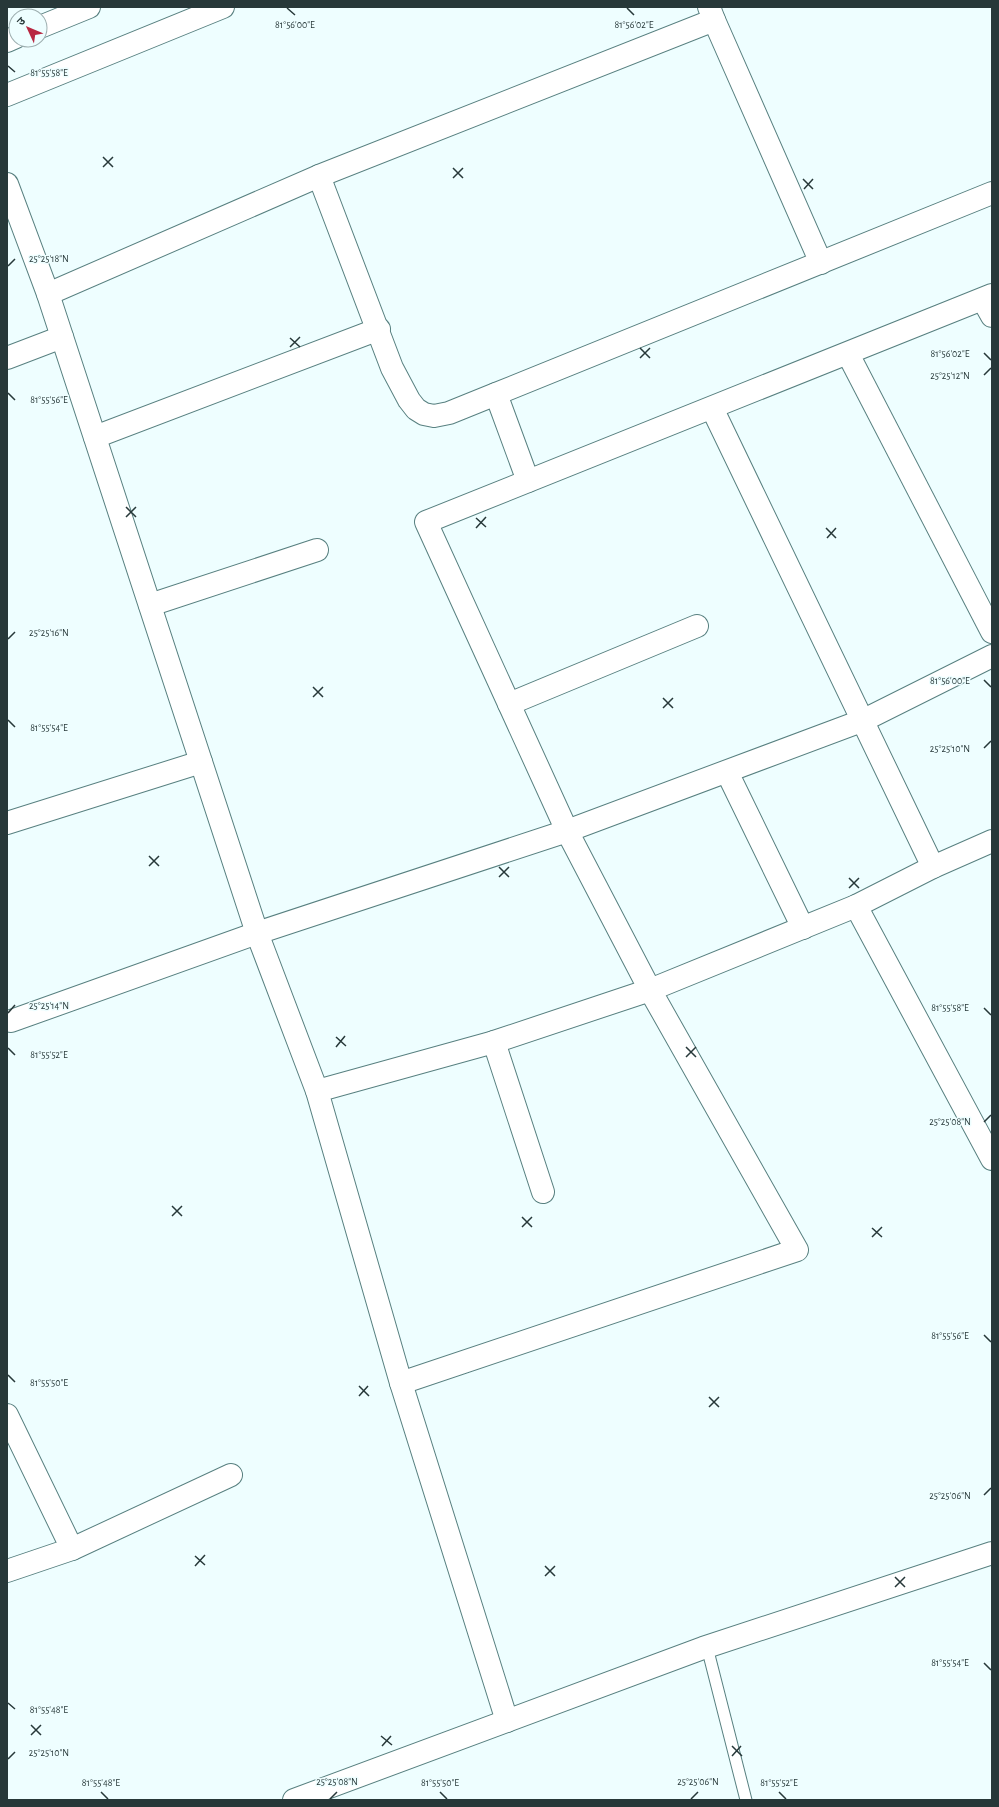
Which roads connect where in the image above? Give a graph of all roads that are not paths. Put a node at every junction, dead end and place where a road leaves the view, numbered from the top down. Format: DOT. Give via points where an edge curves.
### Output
graph roads {
  1 [pos="89,7"];
  2 [pos="223,7"];
  3 [pos="711,14"];
  4 [pos="48,24"];
  5 [pos="7,95"];
  6 [pos="319,176"];
  7 [pos="7,184"];
  8 [pos="992,193"];
  9 [pos="821,263"];
  10 [pos="48,294"];
  11 [pos="989,304"];
  12 [pos="378,329"];
  13 [pos="62,337"];
  14 [pos="848,354"];
  15 [pos="7,358"];
  16 [pos="496,394"];
  17 [pos="712,408"];
  18 [pos="95,437"];
  19 [pos="528,481"];
  20 [pos="317,550"];
  21 [pos="150,605"];
  22 [pos="697,626"];
  23 [pos="992,632"];
  24 [pos="992,656"];
  25 [pos="509,704"];
  26 [pos="864,720"];
  27 [pos="201,762"];
  28 [pos="727,772"];
  29 [pos="7,823"];
  30 [pos="567,831"];
  31 [pos="992,841"];
  32 [pos="933,867"];
  33 [pos="856,906"];
  34 [pos="803,928"];
  35 [pos="257,933"];
  36 [pos="650,990"];
  37 [pos="11,1021"];
  38 [pos="494,1042"];
  39 [pos="317,1091"];
  40 [pos="991,1152"];
  41 [pos="543,1192"];
  42 [pos="401,1383"];
  43 [pos="7,1415"];
  44 [pos="231,1475"];
  45 [pos="72,1549"];
  46 [pos="992,1553"];
  47 [pos="7,1571"];
  48 [pos="707,1647"];
  49 [pos="507,1721"];
  50 [pos="294,1800"];
  51 [pos="746,1800"];
  1 -- 4 [label="street"];
  2 -- 5 [label="street"];
  3 -- 6 [label="street"];
  3 -- 9 [label="street"];
  6 -- 10 [label="street"];
  6 -- 12 [label="street"];
  7 -- 10 [label="street"];
  8 -- 9 [label="street"];
  9 -- 16 [label="street"];
  10 -- 13 [label="street"];
  11 -- 14 [label="street"];
  12 -- 16 [label="street" via="392,368 409,400 424,414 434,416 449,413"];
  12 -- 18 [label="street"];
  13 -- 15 [label="street"];
  13 -- 18 [label="street"];
  14 -- 17 [label="street"];
  14 -- 23 [label="street"];
  16 -- 19 [label="street"];
  17 -- 19 [label="street"];
  17 -- 26 [label="street"];
  18 -- 21 [label="street"];
  19 -- 25 [label="street" via="426,522"];
  20 -- 21 [label="street"];
  21 -- 27 [label="street"];
  22 -- 25 [label="street"];
  24 -- 26 [label="street"];
  25 -- 30 [label="street"];
  26 -- 28 [label="street"];
  26 -- 32 [label="street"];
  27 -- 29 [label="street"];
  27 -- 35 [label="street"];
  28 -- 30 [label="street"];
  28 -- 34 [label="street"];
  30 -- 35 [label="street"];
  30 -- 36 [label="street"];
  31 -- 32 [label="street"];
  32 -- 33 [label="street"];
  33 -- 34 [label="street"];
  33 -- 40 [label="street"];
  34 -- 36 [label="street"];
  35 -- 37 [label="street"];
  35 -- 39 [label="street"];
  36 -- 38 [label="street"];
  36 -- 42 [label="street" via="797,1250"];
  38 -- 39 [label="street"];
  38 -- 41 [label="street"];
  39 -- 42 [label="street"];
  42 -- 49 [label="street"];
  43 -- 45 [label="street"];
  44 -- 45 [label="street"];
  45 -- 47 [label="street"];
  46 -- 48 [label="street"];
  48 -- 49 [label="street"];
  48 -- 51 [label="lane"];
  49 -- 50 [label="street"];
}
